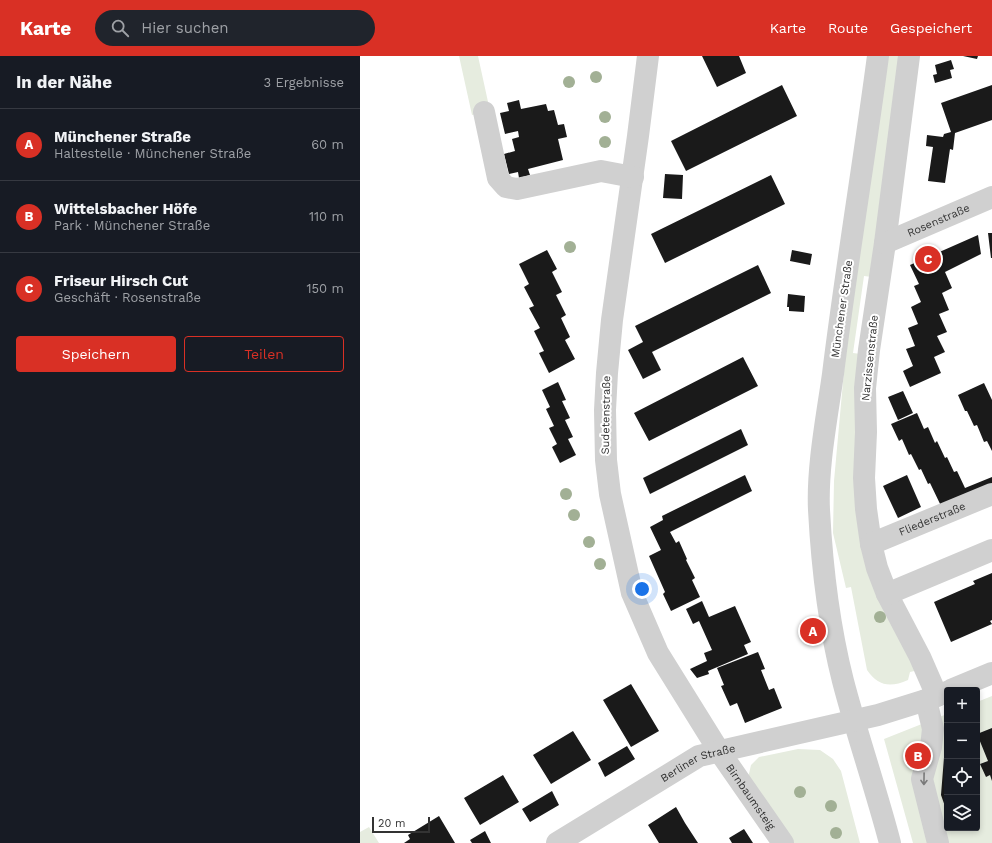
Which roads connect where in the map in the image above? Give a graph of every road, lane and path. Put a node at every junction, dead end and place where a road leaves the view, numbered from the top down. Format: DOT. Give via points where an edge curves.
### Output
graph roads {
  1 [pos="648,56"];
  2 [pos="878,56"];
  3 [pos="909,56"];
  4 [pos="484,112"];
  5 [pos="632,176"];
  6 [pos="992,197"];
  7 [pos="885,243"];
  8 [pos="992,494"];
  9 [pos="871,544"];
  10 [pos="992,550"];
  11 [pos="887,594"];
  12 [pos="992,673"];
  13 [pos="940,695"];
  14 [pos="854,720"];
  15 [pos="719,751"];
  16 [pos="557,843"];
  17 [pos="783,843"];
  18 [pos="890,843"];
  19 [pos="938,843"];
  1 -- 5 [label="street, Sudetenstraße"];
  2 -- 14 [label="street, Münchener Straße" via="836,344 820,474 819,508 828,605"];
  3 -- 7 [label="street, Narzissenstraße"];
  4 -- 5 [label="street" via="498,178 506,187 517,189 601,171"];
  5 -- 15 [label="street, Sudetenstraße" via="607,373 606,460 610,494 632,593 658,654"];
  6 -- 7 [label="street, Rosenstraße"];
  7 -- 9 [label="street, Narzissenstraße" via="865,388 864,478"];
  8 -- 9 [label="street, Fliederstraße"];
  9 -- 11 [label="street, Narzissenstraße"];
  10 -- 11 [label="street"];
  11 -- 13 [label="street, Narzissenstraße"];
  12 -- 13 [label="street, Berliner Straße"];
  13 -- 14 [label="street, Berliner Straße"];
  13 -- 19 [label="street, one-way" via="931,747 922,779"];
  14 -- 15 [label="street, Berliner Straße"];
  14 -- 18 [label="street, Münchener Straße"];
  15 -- 16 [label="street, Berliner Straße" via="699,756"];
  15 -- 17 [label="street, Birnbaumsteig"];
}
